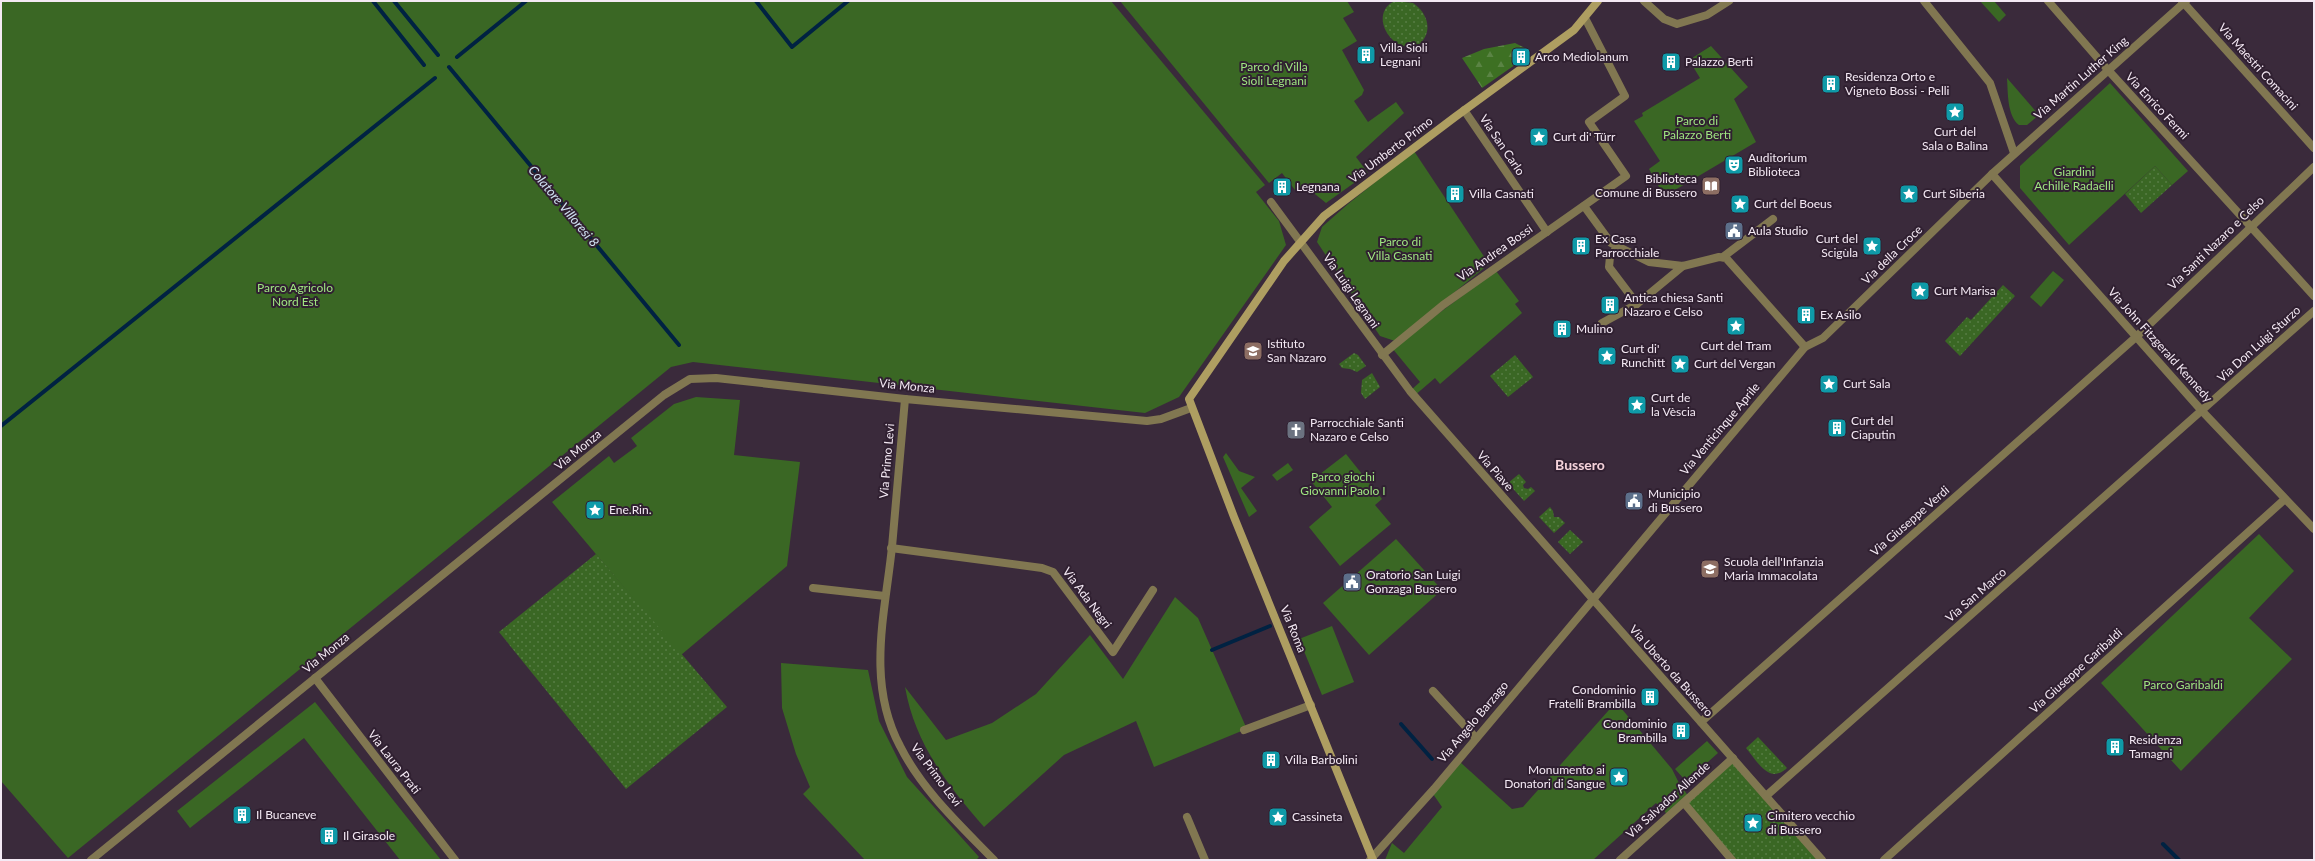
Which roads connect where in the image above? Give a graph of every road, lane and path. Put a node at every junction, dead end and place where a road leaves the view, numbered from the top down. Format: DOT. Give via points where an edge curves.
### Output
graph roads {
  1 [pos="1598,1"];
  2 [pos="1644,1"];
  3 [pos="1728,1"];
  4 [pos="1924,1"];
  5 [pos="2048,1"];
  6 [pos="2184,2"];
  7 [pos="1585,18"];
  8 [pos="2108,70"];
  9 [pos="1464,110"];
  10 [pos="2314,148"];
  11 [pos="2014,153"];
  12 [pos="2314,167"];
  13 [pos="1992,174"];
  14 [pos="1271,202"];
  15 [pos="1584,206"];
  16 [pos="1773,219"];
  17 [pos="2250,226"];
  18 [pos="1547,232"];
  19 [pos="1300,240"];
  20 [pos="1617,247"];
  21 [pos="1723,257"];
  22 [pos="1683,266"];
  23 [pos="2314,296"];
  24 [pos="1637,304"];
  25 [pos="2314,311"];
  26 [pos="1602,323"];
  27 [pos="2136,337"];
  28 [pos="1805,347"];
  29 [pos="1382,355"];
  30 [pos="905,399"];
  31 [pos="1191,408"];
  32 [pos="2202,411"];
  33 [pos="2285,499"];
  34 [pos="2314,529"];
  35 [pos="891,548"];
  36 [pos="813,588"];
  37 [pos="1153,590"];
  38 [pos="885,596"];
  39 [pos="1591,600"];
  40 [pos="315,678"];
  41 [pos="1433,691"];
  42 [pos="1311,705"];
  43 [pos="1701,722"];
  44 [pos="1244,730"];
  45 [pos="1476,738"];
  46 [pos="1732,758"];
  47 [pos="1766,796"];
  48 [pos="1684,803"];
  49 [pos="1187,817"];
  50 [pos="1372,859"];
  51 [pos="91,860"];
  52 [pos="455,860"];
  53 [pos="994,860"];
  54 [pos="1205,860"];
  55 [pos="1620,860"];
  56 [pos="1732,860"];
  57 [pos="1822,860"];
  58 [pos="1884,860"];
  1 -- 7 [label="street, Via Umberto Primo"];
  2 -- 3 [label="street" via="1664,19 1674,24 1707,16"];
  4 -- 11 [label="street" via="1990,83"];
  5 -- 8 [label="street, Via Enrico Fermi"];
  6 -- 8 [label="street, Via Martin Luther King"];
  6 -- 10 [label="street, Via Maestri Comacini"];
  7 -- 9 [label="street, Via Umberto Primo" via="1574,30"];
  7 -- 15 [label="street, Via Andrea Bossi" via="1625,96 1589,122 1626,176"];
  8 -- 11 [label="street, Via Martin Luther King"];
  8 -- 17 [label="street, Via Enrico Fermi"];
  9 -- 18 [label="street, Via San Carlo"];
  9 -- 19 [label="street, Via Umberto Primo" via="1324,216"];
  11 -- 13 [label="street, Via Martin Luther King"];
  12 -- 17 [label="street, Via Santi Nazaro e Celso"];
  13 -- 27 [label="street, Via John Fitzgerald Kennedy"];
  13 -- 28 [label="street, Via della Croce" via="1823,338"];
  14 -- 19 [label="street, Via Luigi Legnani"];
  15 -- 18 [label="street, Via Andrea Bossi"];
  15 -- 20 [label="street" via="1607,239"];
  16 -- 21 [label="street"];
  17 -- 23 [label="street, Via Enrico Fermi"];
  17 -- 27 [label="street, Via Santi Nazaro e Celso"];
  18 -- 29 [label="street, Via Andrea Bossi" via="1443,305"];
  19 -- 29 [label="street, Via Luigi Legnani"];
  19 -- 31 [label="street, Via Umberto Primo" via="1191,395"];
  20 -- 22 [label="street" via="1649,262"];
  20 -- 24 [label="street" via="1609,258 1609,267"];
  21 -- 22 [label="street"];
  21 -- 28 [label="street"];
  22 -- 24 [label="street"];
  24 -- 26 [label="street"];
  25 -- 32 [label="street, Via Don Luigi Sturzo"];
  27 -- 32 [label="street, Via John Fitzgerald Kennedy"];
  27 -- 43 [label="street, Via Giuseppe Verdi"];
  28 -- 39 [label="street, Via Venticinque Aprile"];
  29 -- 39 [label="street, Via Piave" via="1412,394"];
  30 -- 31 [label="street, Via Monza" via="1147,421 1162,419"];
  30 -- 35 [label="street, Via Primo Levi"];
  30 -- 40 [label="street, Via Monza" via="736,380 690,379 669,392"];
  31 -- 42 [label="street, Via Roma"];
  32 -- 33 [label="street, Via John Fitzgerald Kennedy"];
  32 -- 47 [label="street, Via San Marco"];
  33 -- 34 [label="street, Via John Fitzgerald Kennedy"];
  33 -- 58 [label="street, Via Giuseppe Garibaldi"];
  35 -- 37 [label="street, Via Ada Negri" via="1042,568 1053,572 1113,652"];
  35 -- 38 [label="street, Via Primo Levi"];
  36 -- 38 [label="street"];
  38 -- 53 [label="street, Via Primo Levi" via="879,670 887,712 897,741 911,765 939,802"];
  39 -- 43 [label="street, Via Uberto da Bussero"];
  39 -- 45 [label="street, Via Angelo Barzago"];
  40 -- 51 [label="street, Via Monza"];
  40 -- 52 [label="street, Via Laura Prati"];
  41 -- 45 [label="street"];
  42 -- 44 [label="street"];
  42 -- 50 [label="street, Via Roma"];
  43 -- 46 [label="street, Via Uberto da Bussero"];
  45 -- 50 [label="street, Via Angelo Barzago"];
  46 -- 47 [label="street, Via Uberto da Bussero"];
  46 -- 48 [label="street, Via Salvador Allende"];
  47 -- 57 [label="street, Via Uberto da Bussero"];
  48 -- 55 [label="street, Via Salvador Allende"];
  48 -- 56 [label="street"];
  49 -- 54 [label="street"];
}
